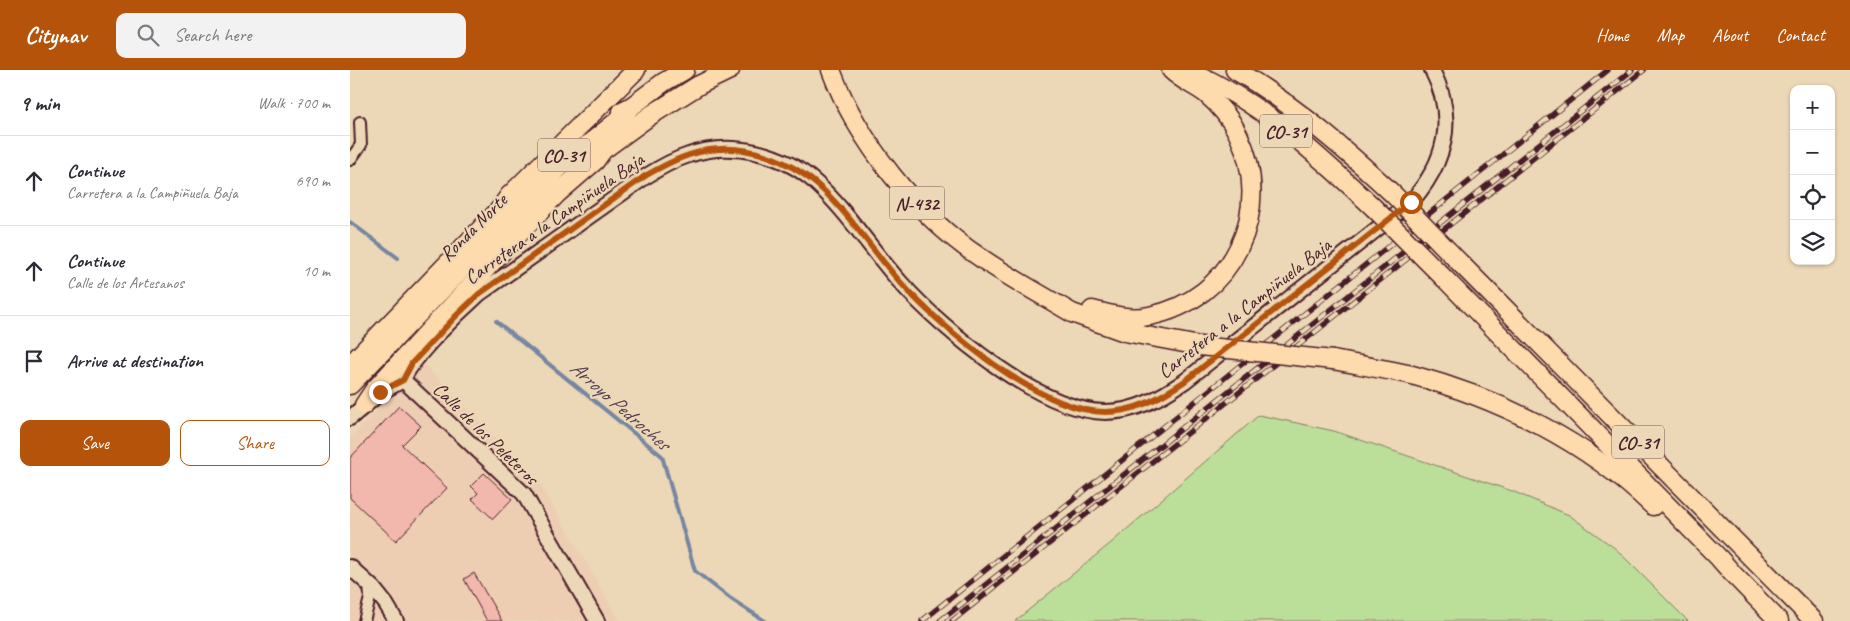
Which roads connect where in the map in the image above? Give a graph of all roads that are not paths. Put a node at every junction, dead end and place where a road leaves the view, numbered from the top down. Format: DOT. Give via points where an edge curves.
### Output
graph roads {
  1 [pos="636,70"];
  2 [pos="685,70"];
  3 [pos="730,70"];
  4 [pos="1170,70"];
  5 [pos="1187,70"];
  6 [pos="1235,70"];
  7 [pos="1432,70"];
  8 [pos="832,72"];
  9 [pos="632,106"];
  10 [pos="360,122"];
  11 [pos="350,160"];
  12 [pos="499,210"];
  13 [pos="1042,295"];
  14 [pos="350,365"];
  15 [pos="403,380"];
  16 [pos="350,385"];
  17 [pos="357,402"];
  18 [pos="350,418"];
  19 [pos="351,569"];
  20 [pos="1733,574"];
  21 [pos="369,584"];
  22 [pos="364,621"];
  23 [pos="396,621"];
  24 [pos="597,621"];
  25 [pos="1779,621"];
  26 [pos="1814,621"];
  1 -- 12 [label="highway" via="509,196"];
  2 -- 9 [label="highway, CO-31"];
  3 -- 17 [label="highway, Ronda Norte / CO-31" via="651,115 554,186 440,302"];
  4 -- 13 [label="highway" via="1205,93 1224,113 1238,132 1247,154 1252,174 1250,218 1231,262 1215,281 1192,299 1173,310 1148,316 1113,315"];
  5 -- 20 [label="highway, CO-31, bridge" via="1233,94 1275,122 1327,164 1445,279"];
  6 -- 26 [label="highway, CO-31, bridge" via="1308,119 1348,152"];
  7 -- 15 [label="street, Carretera a la Campiñuela Baja" via="1443,97 1445,137 1435,170 1416,197 1185,381 1143,405 1093,411 1046,396 1021,382 957,337 929,312 832,199 800,170 758,153 734,149 690,154 645,176 479,294 412,363"];
  8 -- 13 [label="highway, N-432" via="871,146 924,210 979,257"];
  9 -- 12 [label="highway, CO-31" via="612,116"];
  9 -- 16 [label="highway, Ronda Norte" via="560,168"];
  10 -- 11 [label="street" via="361,145"];
  12 -- 14 [label="highway"];
  13 -- 20 [label="highway, bridge" via="1072,313 1125,332 1200,346 1333,360 1410,375 1466,392 1535,422 1593,456 1641,494 1711,561"];
  15 -- 17 [label="street"];
  15 -- 24 [label="street, Calle de los Peleteros" via="524,494"];
  17 -- 18 [label="street"];
  19 -- 21 [label="street"];
  20 -- 25 [label="highway, CO-31"];
  21 -- 22 [label="street" via="370,598"];
  21 -- 23 [label="street"];
}
